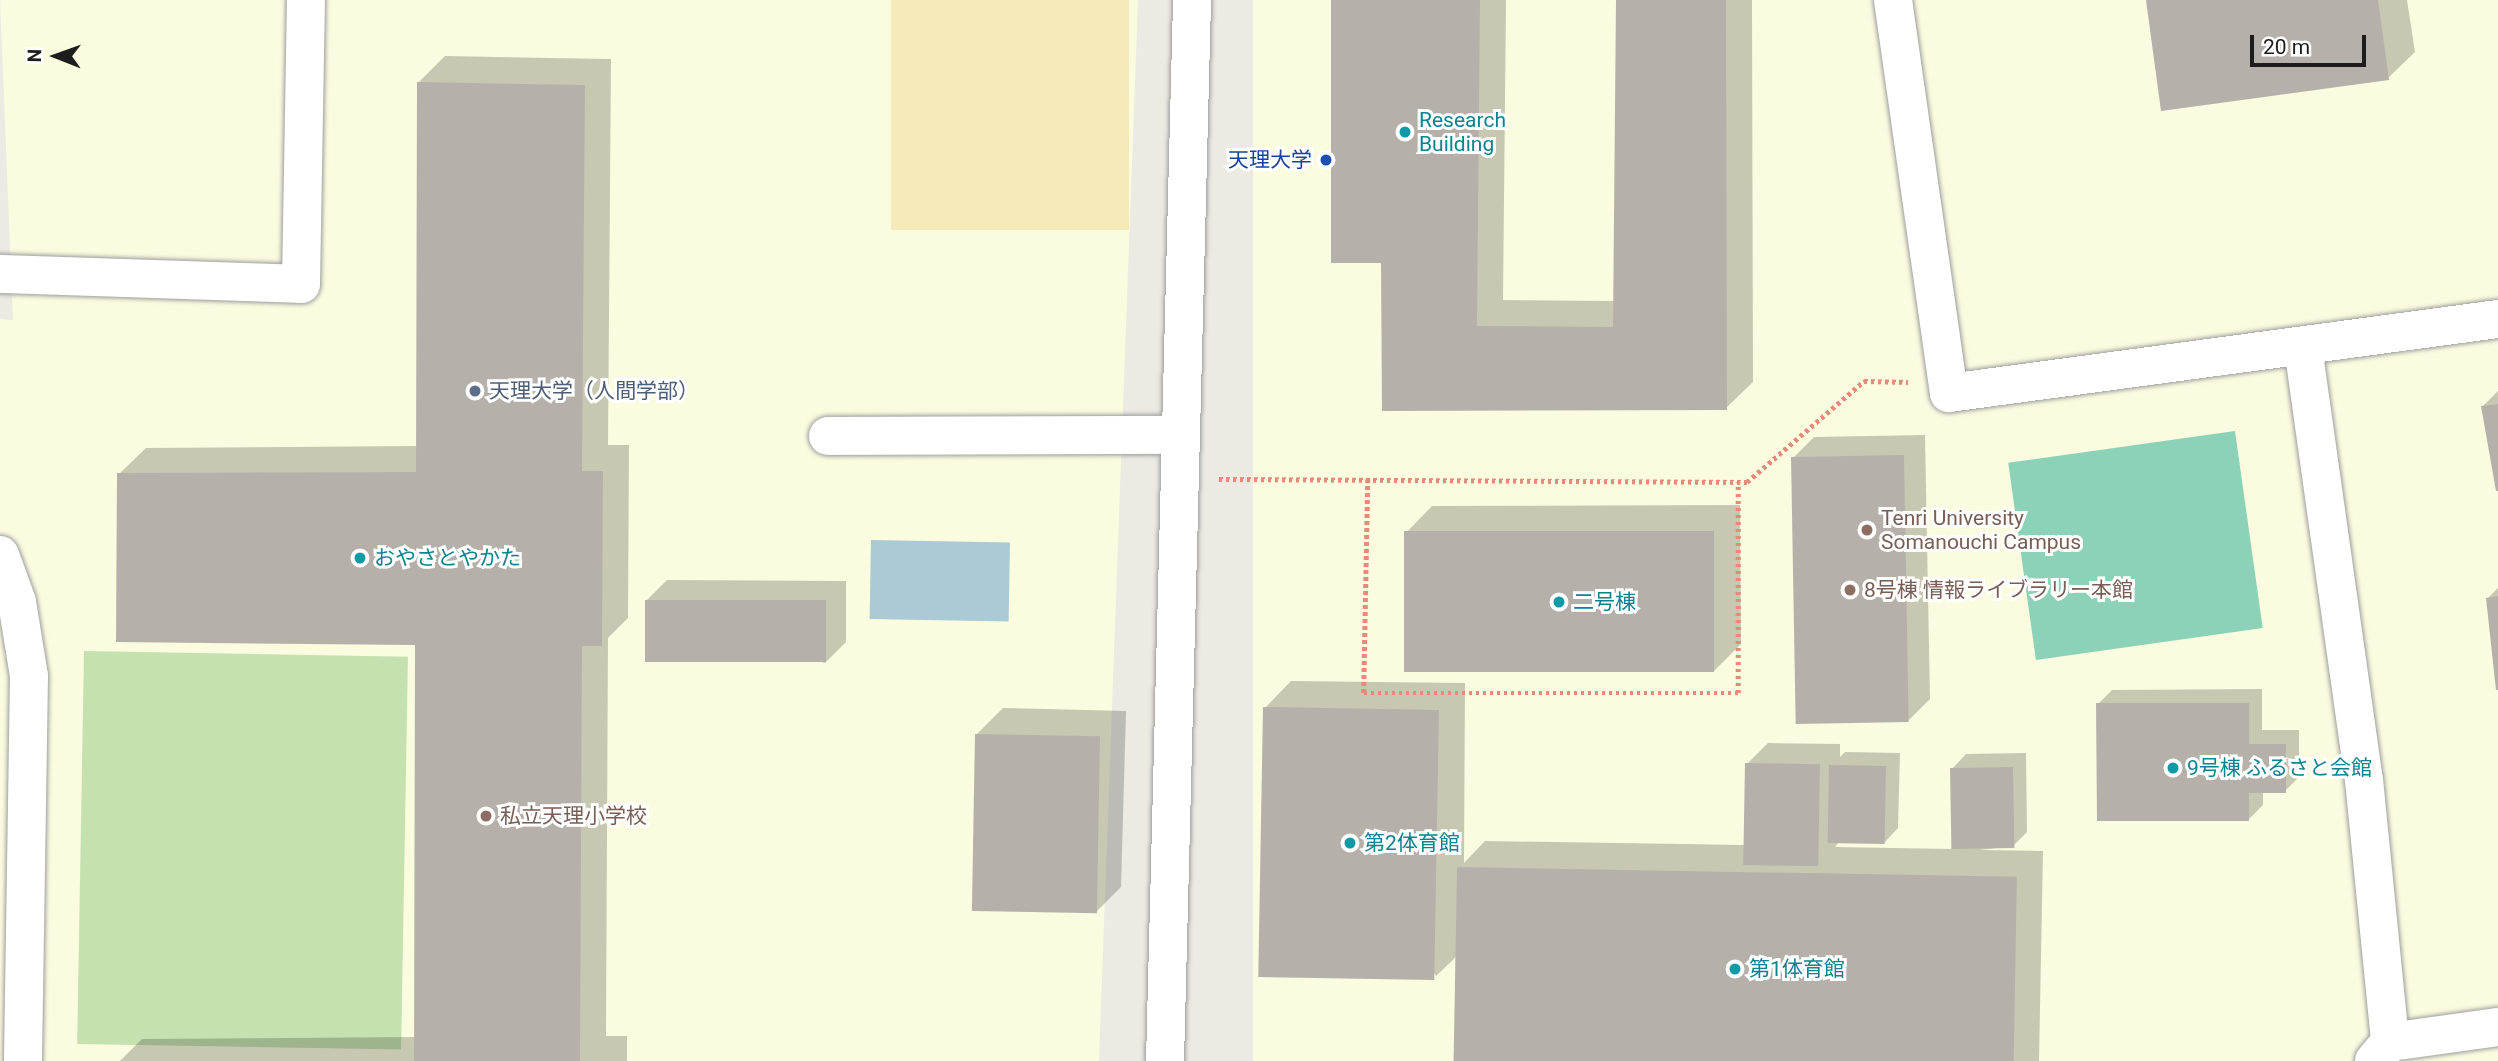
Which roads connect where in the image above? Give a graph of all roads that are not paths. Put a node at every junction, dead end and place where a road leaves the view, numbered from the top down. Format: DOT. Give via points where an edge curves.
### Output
graph roads {
  1 [pos="306,0"];
  2 [pos="1192,0"];
  3 [pos="1893,0"];
  4 [pos="0,274"];
  5 [pos="2498,319"];
  6 [pos="2303,347"];
  7 [pos="1179,435"];
  8 [pos="828,436"];
  9 [pos="0,555"];
  10 [pos="2498,1027"];
  11 [pos="2382,1051"];
  12 [pos="23,1061"];
  13 [pos="1165,1061"];
  1 -- 4 [label="street" via="301,284"];
  2 -- 7 [label="street"];
  3 -- 6 [label="street" via="1949,393"];
  5 -- 6 [label="street"];
  6 -- 11 [label="street" via="2364,780"];
  7 -- 8 [label="street"];
  7 -- 13 [label="street"];
  9 -- 12 [label="street" via="17,602 29,676"];
  10 -- 11 [label="street"];
}
